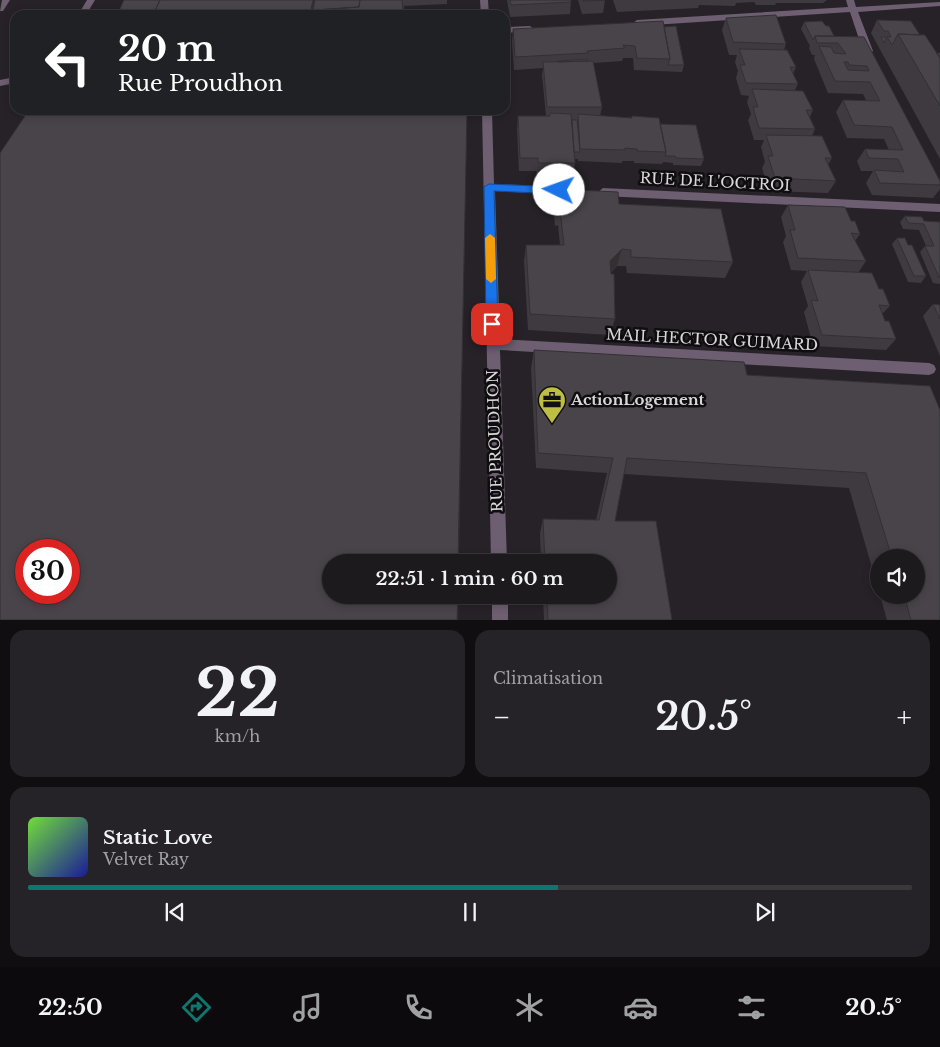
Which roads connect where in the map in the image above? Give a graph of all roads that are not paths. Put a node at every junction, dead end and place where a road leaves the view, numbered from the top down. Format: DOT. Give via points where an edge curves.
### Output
graph roads {
  1 [pos="6,0"];
  2 [pos="940,4"];
  3 [pos="852,5"];
  4 [pos="0,9"];
  5 [pos="628,23"];
  6 [pos="540,28"];
  7 [pos="510,30"];
  8 [pos="872,56"];
  9 [pos="487,115"];
  10 [pos="489,187"];
  11 [pos="940,208"];
  12 [pos="493,344"];
  13 [pos="928,369"];
  14 [pos="499,554"];
  15 [pos="500,604"];
  16 [pos="500,620"];
  1 -- 4 [label="street"];
  2 -- 3 [label="street"];
  3 -- 5 [label="street"];
  3 -- 8 [label="street"];
  6 -- 7 [label="street"];
  9 -- 10 [label="street, RUE PROUDHON"];
  10 -- 11 [label="street, RUE DE L'OCTROI"];
  10 -- 12 [label="street, RUE PROUDHON"];
  12 -- 13 [label="street, MAIL HECTOR GUIMARD"];
  12 -- 14 [label="street, RUE PROUDHON"];
  15 -- 16 [label="street"];
}
